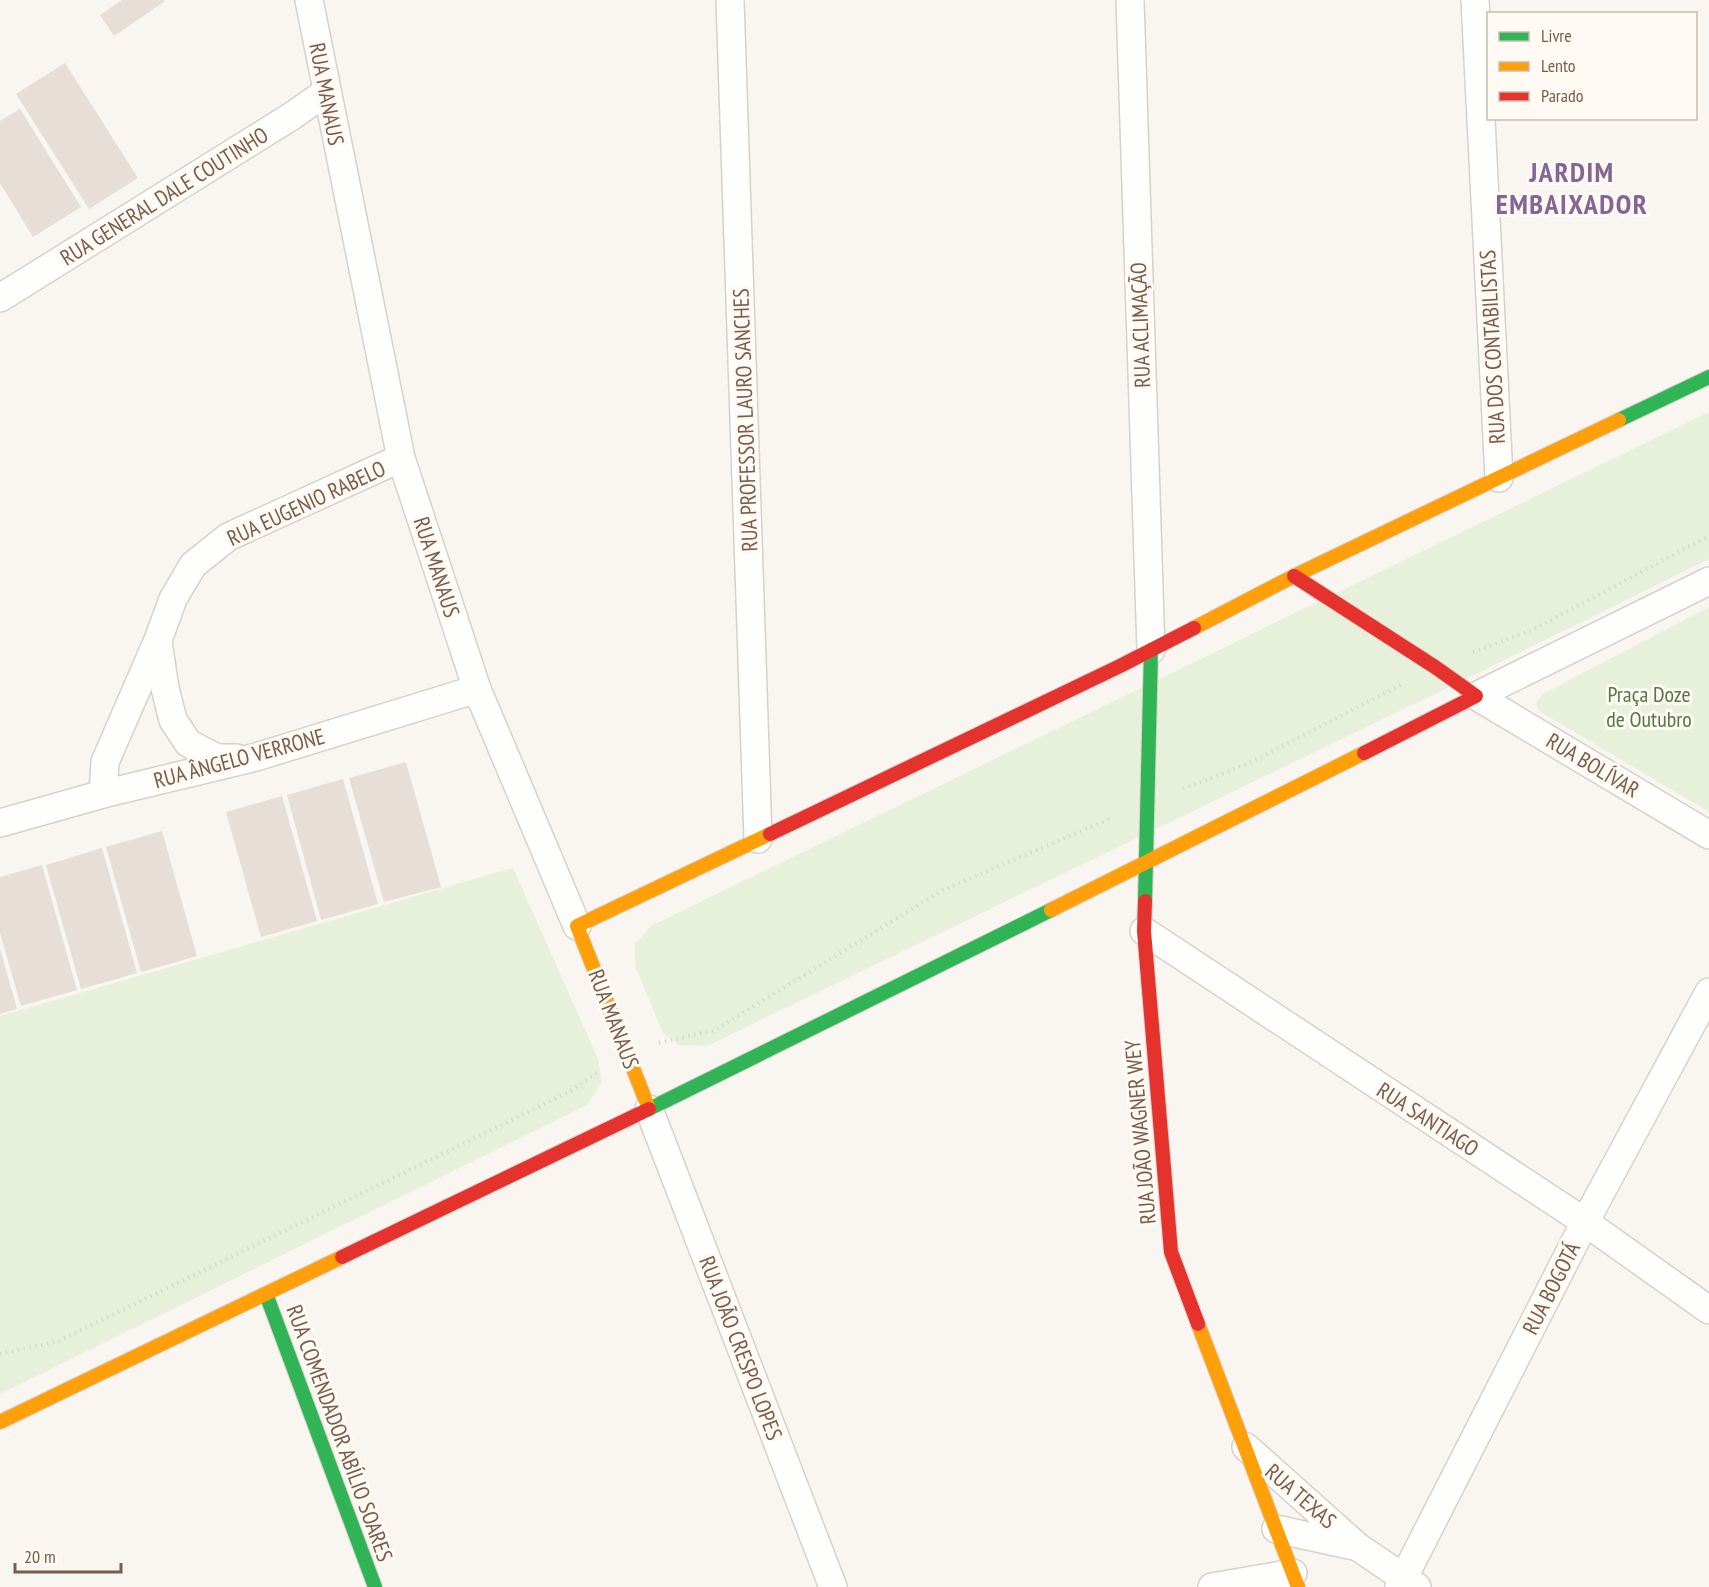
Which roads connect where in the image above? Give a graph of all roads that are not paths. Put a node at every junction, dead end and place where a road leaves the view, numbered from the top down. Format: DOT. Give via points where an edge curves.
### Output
graph roads {
  1 [pos="309,0"];
  2 [pos="730,0"];
  3 [pos="1130,0"];
  4 [pos="1475,0"];
  5 [pos="327,93"];
  6 [pos="0,298"];
  7 [pos="1709,376"];
  8 [pos="401,458"];
  9 [pos="1499,478"];
  10 [pos="1294,576"];
  11 [pos="1709,581"];
  12 [pos="158,640"];
  13 [pos="1151,650"];
  14 [pos="477,689"];
  15 [pos="1476,696"];
  16 [pos="256,757"];
  17 [pos="103,794"];
  18 [pos="0,823"];
  19 [pos="1709,834"];
  20 [pos="758,839"];
  21 [pos="1146,863"];
  22 [pos="577,926"];
  23 [pos="1144,931"];
  24 [pos="1709,992"];
  25 [pos="648,1109"];
  26 [pos="1585,1222"];
  27 [pos="266,1294"];
  28 [pos="1709,1310"];
  29 [pos="0,1422"];
  30 [pos="1244,1445"];
  31 [pos="1276,1529"];
  32 [pos="1358,1547"];
  33 [pos="1296,1580"];
  34 [pos="1407,1584"];
  35 [pos="375,1587"];
  36 [pos="834,1587"];
  37 [pos="1212,1587"];
  1 -- 5 [label="street, RUA MANAUS"];
  2 -- 20 [label="street, RUA PROFESSOR LAURO SANCHES"];
  3 -- 13 [label="street, RUA ACLIMAÇÃO"];
  4 -- 9 [label="street, RUA DOS CONTABILISTAS"];
  5 -- 6 [label="street, RUA GENERAL DALE COUTINHO"];
  5 -- 8 [label="street, RUA MANAUS"];
  7 -- 9 [label="street"];
  8 -- 12 [label="street, RUA EUGENIO RABELO" via="228,537 193,565 173,600"];
  8 -- 14 [label="street, RUA MANAUS"];
  9 -- 10 [label="street"];
  10 -- 13 [label="street"];
  10 -- 15 [label="street"];
  11 -- 15 [label="street"];
  12 -- 16 [label="street, RUA EUGENIO RABELO" via="173,720 188,743 217,758"];
  12 -- 17 [label="street, RUA EUGENIO RABELO" via="105,762"];
  13 -- 20 [label="street"];
  13 -- 21 [label="street, RUA JOÃO WAGNER WEY"];
  14 -- 16 [label="street, RUA ÂNGELO VERRONE"];
  14 -- 22 [label="street, RUA MANAUS"];
  15 -- 19 [label="street, RUA BOLÍVAR"];
  15 -- 21 [label="street"];
  16 -- 17 [label="street, RUA ÂNGELO VERRONE"];
  17 -- 18 [label="street, RUA ÂNGELO VERRONE"];
  20 -- 22 [label="street"];
  21 -- 23 [label="street, RUA JOÃO WAGNER WEY"];
  21 -- 25 [label="street"];
  22 -- 25 [label="street, RUA MANAUS"];
  23 -- 26 [label="street, RUA SANTIAGO"];
  23 -- 30 [label="street, RUA JOÃO WAGNER WEY" via="1171,1251"];
  24 -- 26 [label="street, RUA BOGOTÁ"];
  25 -- 27 [label="street"];
  25 -- 36 [label="street, RUA JOÃO CRESPO LOPES"];
  26 -- 28 [label="street, RUA SANTIAGO"];
  26 -- 34 [label="street, RUA BOGOTÁ"];
  27 -- 29 [label="street"];
  27 -- 35 [label="street, RUA COMENDADOR ABÍLIO SOARES"];
  30 -- 31 [label="street, RUA JOÃO WAGNER WEY"];
  30 -- 32 [label="street, RUA TEXAS"];
  31 -- 32 [label="street, RUA TEXAS"];
  31 -- 33 [label="street, RUA JOÃO WAGNER WEY"];
  32 -- 34 [label="street, RUA TEXAS"];
  33 -- 37 [label="street"];
}
